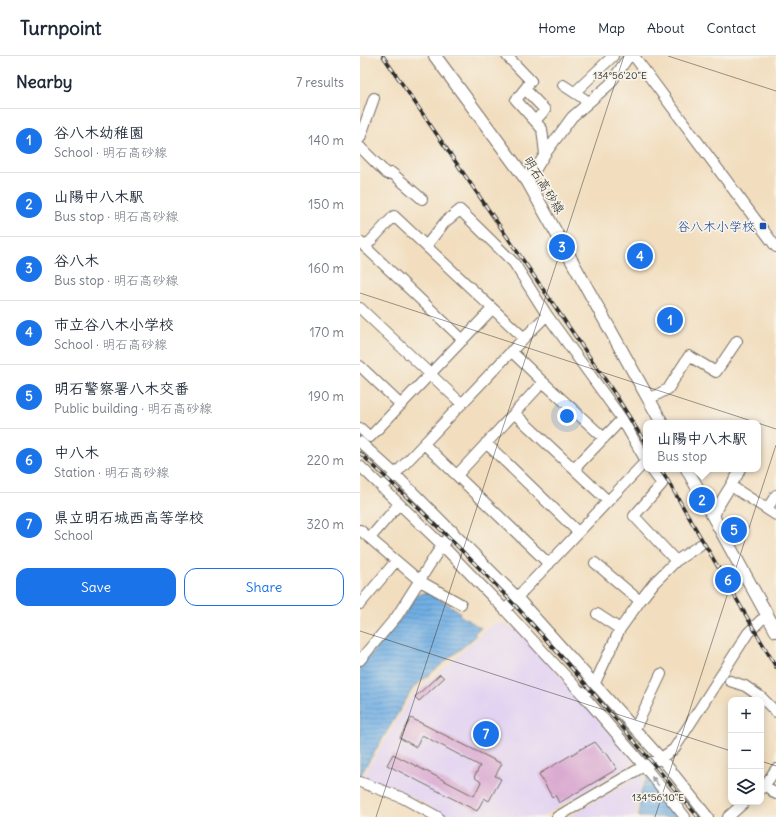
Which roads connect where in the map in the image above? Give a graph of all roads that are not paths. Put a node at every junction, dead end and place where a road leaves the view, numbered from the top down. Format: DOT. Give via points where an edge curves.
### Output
graph roads {
  1 [pos="435,56"];
  2 [pos="507,56"];
  3 [pos="613,56"];
  4 [pos="629,56"];
  5 [pos="634,56"];
  6 [pos="563,85"];
  7 [pos="525,89"];
  8 [pos="575,92"];
  9 [pos="374,98"];
  10 [pos="589,102"];
  11 [pos="535,121"];
  12 [pos="360,138"];
  13 [pos="360,147"];
  14 [pos="545,154"];
  15 [pos="528,182"];
  16 [pos="422,199"];
  17 [pos="363,244"];
  18 [pos="426,246"];
  19 [pos="776,247"];
  20 [pos="360,308"];
  21 [pos="492,309"];
  22 [pos="547,315"];
  23 [pos="524,338"];
  24 [pos="463,340"];
  25 [pos="738,341"];
  26 [pos="511,351"];
  27 [pos="360,366"];
  28 [pos="430,374"];
  29 [pos="543,382"];
  30 [pos="649,399"];
  31 [pos="462,404"];
  32 [pos="401,405"];
  33 [pos="514,413"];
  34 [pos="622,419"];
  35 [pos="660,420"];
  36 [pos="360,428"];
  37 [pos="604,438"];
  38 [pos="486,443"];
  39 [pos="424,444"];
  40 [pos="361,445"];
  41 [pos="643,456"];
  42 [pos="643,464"];
  43 [pos="360,466"];
  44 [pos="574,469"];
  45 [pos="653,472"];
  46 [pos="689,472"];
  47 [pos="739,472"];
  48 [pos="396,474"];
  49 [pos="457,475"];
  50 [pos="730,486"];
  51 [pos="382,488"];
  52 [pos="776,495"];
  53 [pos="608,501"];
  54 [pos="399,504"];
  55 [pos="772,512"];
  56 [pos="714,518"];
  57 [pos="360,530"];
  58 [pos="453,531"];
  59 [pos="578,532"];
  60 [pos="370,538"];
  61 [pos="442,545"];
  62 [pos="700,545"];
  63 [pos="396,561"];
  64 [pos="676,561"];
  65 [pos="594,563"];
  66 [pos="549,564"];
  67 [pos="420,581"];
  68 [pos="364,592"];
  69 [pos="518,597"];
  70 [pos="640,600"];
  71 [pos="360,604"];
  72 [pos="461,604"];
  73 [pos="505,610"];
  74 [pos="597,614"];
  75 [pos="768,617"];
  76 [pos="620,629"];
  77 [pos="776,631"];
  78 [pos="360,660"];
  79 [pos="661,674"];
  80 [pos="730,681"];
  81 [pos="595,683"];
  82 [pos="583,695"];
  83 [pos="776,712"];
  84 [pos="635,729"];
  85 [pos="661,758"];
  86 [pos="644,766"];
  87 [pos="776,769"];
  88 [pos="360,782"];
  89 [pos="764,786"];
  90 [pos="764,788"];
  91 [pos="776,794"];
  92 [pos="742,805"];
  93 [pos="438,817"];
  94 [pos="557,817"];
  95 [pos="685,817"];
  96 [pos="708,817"];
  97 [pos="728,817"];
  1 -- 15 [label="main road, 明石高砂線"];
  2 -- 7 [label="street" via="532,80"];
  3 -- 8 [label="street"];
  4 -- 10 [label="street" via="610,84"];
  5 -- 19 [label="street"];
  6 -- 8 [label="street"];
  7 -- 11 [label="street" via="516,100"];
  7 -- 11 [label="street" via="545,110"];
  8 -- 10 [label="street"];
  9 -- 12 [label="street"];
  10 -- 14 [label="street" via="572,117"];
  11 -- 14 [label="street" via="542,129"];
  13 -- 16 [label="street" via="387,174 392,173"];
  14 -- 15 [label="street"];
  15 -- 30 [label="main road, 明石高砂線"];
  17 -- 18 [label="street" via="394,216"];
  17 -- 24 [label="street"];
  18 -- 21 [label="street"];
  18 -- 22 [label="street" via="445,222 460,210 514,263"];
  20 -- 28 [label="street"];
  21 -- 23 [label="street"];
  21 -- 24 [label="street"];
  22 -- 23 [label="street"];
  22 -- 34 [label="street"];
  23 -- 26 [label="street"];
  24 -- 28 [label="street"];
  25 -- 30 [label="street" via="716,372 689,356 668,389"];
  26 -- 29 [label="street"];
  26 -- 31 [label="street"];
  27 -- 32 [label="street"];
  28 -- 31 [label="street"];
  28 -- 32 [label="street"];
  29 -- 33 [label="street"];
  29 -- 37 [label="street"];
  30 -- 35 [label="main road, 明石高砂線"];
  31 -- 39 [label="street"];
  32 -- 36 [label="street" via="370,437"];
  33 -- 38 [label="street"];
  33 -- 44 [label="street"];
  34 -- 37 [label="street"];
  34 -- 41 [label="street"];
  37 -- 44 [label="street"];
  38 -- 49 [label="street"];
  38 -- 59 [label="street"];
  39 -- 48 [label="street"];
  39 -- 49 [label="street"];
  40 -- 48 [label="street"];
  42 -- 53 [label="street"];
  43 -- 51 [label="street"];
  44 -- 53 [label="street"];
  45 -- 64 [label="street" via="662,484 634,516"];
  46 -- 56 [label="main road"];
  47 -- 50 [label="street"];
  48 -- 51 [label="street"];
  48 -- 58 [label="street"];
  49 -- 66 [label="street"];
  50 -- 55 [label="street"];
  50 -- 56 [label="street"];
  51 -- 54 [label="street"];
  52 -- 55 [label="street"];
  53 -- 59 [label="street"];
  54 -- 60 [label="street"];
  54 -- 61 [label="street"];
  56 -- 75 [label="main road"];
  57 -- 60 [label="street"];
  58 -- 61 [label="street"];
  58 -- 69 [label="street"];
  59 -- 66 [label="street"];
  60 -- 63 [label="street"];
  61 -- 67 [label="street"];
  61 -- 73 [label="street"];
  62 -- 64 [label="street"];
  63 -- 67 [label="street"];
  63 -- 68 [label="street"];
  64 -- 70 [label="street"];
  65 -- 70 [label="street"];
  66 -- 69 [label="street"];
  67 -- 72 [label="street"];
  67 -- 78 [label="street" via="397,616"];
  68 -- 71 [label="street"];
  69 -- 73 [label="street"];
  69 -- 81 [label="street"];
  70 -- 76 [label="street"];
  73 -- 82 [label="street"];
  74 -- 76 [label="street"];
  75 -- 77 [label="main road"];
  75 -- 85 [label="street" via="761,620 748,633 674,749"];
  76 -- 81 [label="street"];
  79 -- 84 [label="street"];
  80 -- 83 [label="street" via="745,686"];
  81 -- 82 [label="street"];
  81 -- 84 [label="street"];
  82 -- 86 [label="street"];
  84 -- 85 [label="street"];
  85 -- 86 [label="street"];
  85 -- 96 [label="street"];
  86 -- 94 [label="street"];
  95 -- 86 [label="street, one-way"];
  87 -- 89 [label="street"];
  88 -- 93 [label="street" via="403,798"];
  90 -- 91 [label="street"];
  92 -- 97 [label="street"];
}
